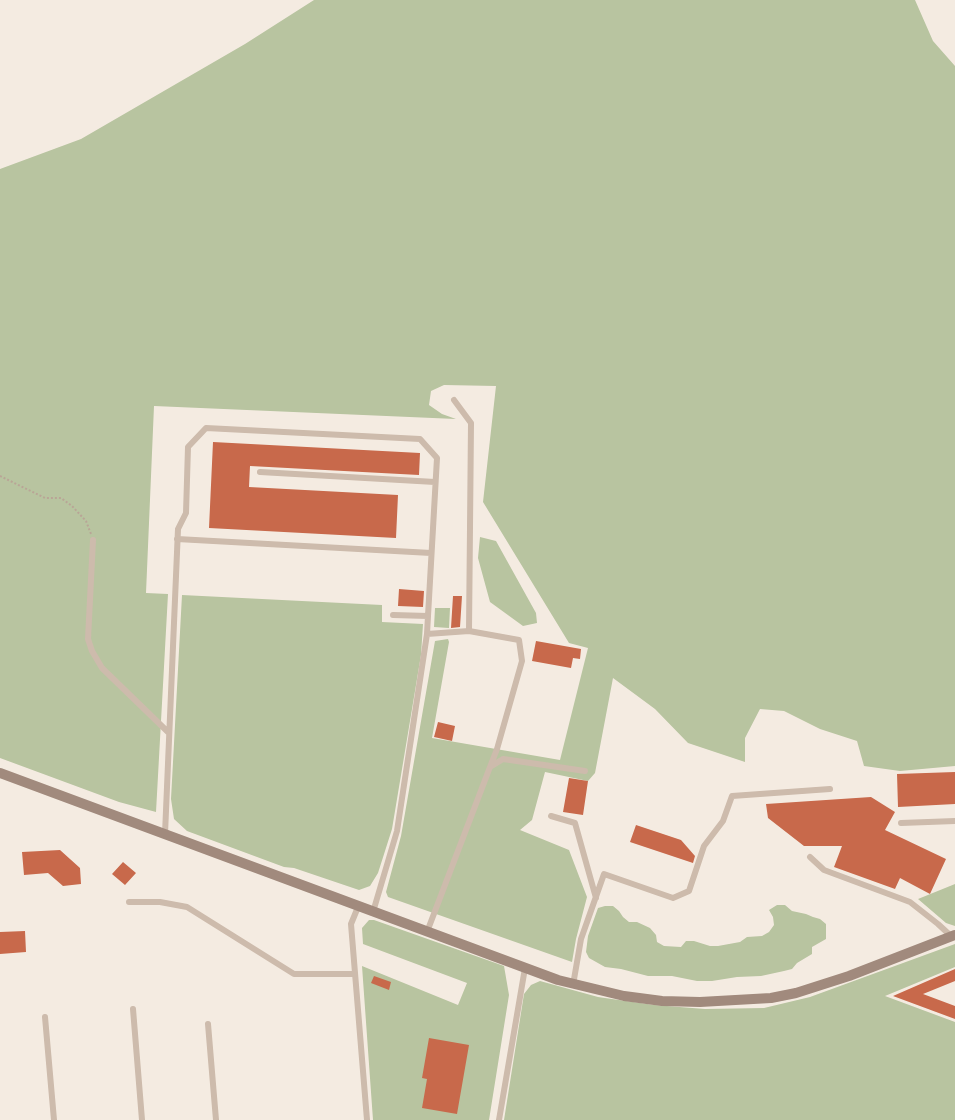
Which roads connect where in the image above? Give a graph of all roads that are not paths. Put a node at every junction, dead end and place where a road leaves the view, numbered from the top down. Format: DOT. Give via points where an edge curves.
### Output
graph roads {
  1 [pos="454,400"];
  2 [pos="260,472"];
  3 [pos="435,482"];
  4 [pos="177,539"];
  5 [pos="93,540"];
  6 [pos="432,552"];
  7 [pos="393,615"];
  8 [pos="428,616"];
  9 [pos="469,631"];
  10 [pos="427,634"];
  11 [pos="169,732"];
  12 [pos="490,767"];
  13 [pos="585,771"];
  14 [pos="0,773"];
  15 [pos="830,789"];
  16 [pos="551,816"];
  17 [pos="955,821"];
  18 [pos="901,823"];
  19 [pos="165,834"];
  20 [pos="810,858"];
  21 [pos="596,898"];
  22 [pos="129,902"];
  23 [pos="358,907"];
  24 [pos="373,912"];
  25 [pos="427,932"];
  26 [pos="953,935"];
  27 [pos="525,968"];
  28 [pos="355,974"];
  29 [pos="573,984"];
  30 [pos="133,1009"];
  31 [pos="45,1017"];
  32 [pos="208,1024"];
  33 [pos="54,1120"];
  34 [pos="142,1120"];
  35 [pos="216,1120"];
  36 [pos="367,1120"];
  37 [pos="499,1120"];
  1 -- 9 [label="lane" via="471,423"];
  2 -- 3 [label="lane"];
  3 -- 4 [label="lane" via="436,458 420,439 206,428 188,447 186,513 178,529"];
  3 -- 6 [label="lane"];
  4 -- 6 [label="lane"];
  4 -- 11 [label="lane"];
  5 -- 11 [label="lane" via="88,639 92,651 102,668"];
  6 -- 8 [label="lane"];
  7 -- 8 [label="lane"];
  8 -- 10 [label="lane"];
  9 -- 10 [label="lane"];
  9 -- 12 [label="lane" via="519,640 522,661"];
  10 -- 24 [label="lane" via="397,831"];
  11 -- 19 [label="lane"];
  12 -- 13 [label="lane" via="503,759"];
  12 -- 25 [label="lane"];
  14 -- 19 [label="street"];
  15 -- 21 [label="lane" via="732,796 723,821 704,846 689,891 673,898 604,874"];
  16 -- 21 [label="lane" via="576,823"];
  17 -- 18 [label="lane"];
  19 -- 23 [label="street"];
  20 -- 26 [label="lane" via="824,870 910,902"];
  21 -- 29 [label="lane" via="581,939"];
  22 -- 28 [label="lane" via="160,902 187,907 294,974"];
  23 -- 24 [label="street"];
  23 -- 28 [label="lane" via="351,924"];
  24 -- 25 [label="street"];
  25 -- 27 [label="street"];
  26 -- 29 [label="street" via="849,976 770,998 700,1002 662,1000 624,996"];
  27 -- 29 [label="street"];
  27 -- 37 [label="lane"];
  28 -- 36 [label="lane"];
  30 -- 34 [label="lane"];
  31 -- 33 [label="lane"];
  32 -- 35 [label="lane"];
}
